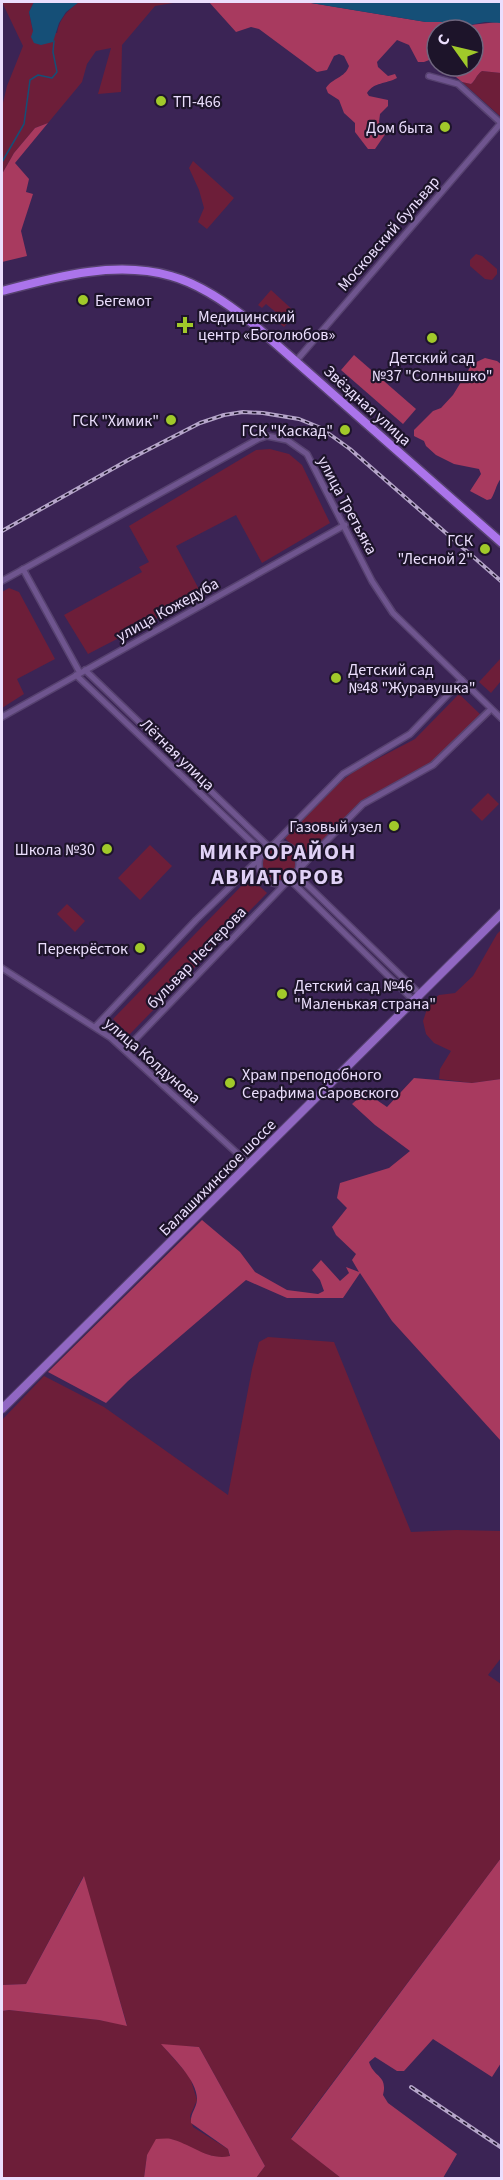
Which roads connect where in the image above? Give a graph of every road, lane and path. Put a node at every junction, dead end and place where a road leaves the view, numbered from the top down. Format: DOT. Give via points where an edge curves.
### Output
graph roads {
  1 [pos="436,78"];
  2 [pos="501,123"];
  3 [pos="2,291"];
  4 [pos="296,361"];
  5 [pos="345,525"];
  6 [pos="501,543"];
  7 [pos="23,569"];
  8 [pos="2,581"];
  9 [pos="80,673"];
  10 [pos="462,680"];
  11 [pos="491,709"];
  12 [pos="2,717"];
  13 [pos="501,719"];
  14 [pos="271,845"];
  15 [pos="262,852"];
  16 [pos="259,860"];
  17 [pos="297,872"];
  18 [pos="288,882"];
  19 [pos="501,913"];
  20 [pos="2,968"];
  21 [pos="417,997"];
  22 [pos="95,1027"];
  23 [pos="125,1050"];
  24 [pos="249,1164"];
  25 [pos="2,1409"];
  1 -- 2 [label="street" via="458,84"];
  2 -- 4 [label="street, Московский бульвар"];
  3 -- 4 [label="main road, Звёздная улица" via="93,272 125,270 169,275 191,283 243,315"];
  4 -- 6 [label="main road, Звёздная улица"];
  5 -- 7 [label="street, улица Третьяка" via="307,454 287,440 267,436"];
  5 -- 9 [label="street, улица Кожедуба"];
  5 -- 10 [label="street, улица Третьяка" via="372,581 393,613"];
  7 -- 8 [label="street, улица Третьяка"];
  7 -- 9 [label="street, Лётная улица"];
  9 -- 12 [label="street, улица Кожедуба"];
  9 -- 14 [label="street, Лётная улица"];
  9 -- 15 [label="street, Лётная улица"];
  10 -- 11 [label="street, улица Третьяка"];
  10 -- 14 [label="street" via="410,734 343,774"];
  11 -- 13 [label="street, улица Третьяка"];
  11 -- 17 [label="street" via="433,765 363,804"];
  14 -- 15 [label="street"];
  14 -- 17 [label="street" via="291,848 298,858"];
  15 -- 16 [label="street"];
  16 -- 18 [label="street" via="260,872 268,881"];
  16 -- 22 [label="street, бульвар Нестерова"];
  17 -- 18 [label="street"];
  17 -- 21 [label="street"];
  18 -- 21 [label="street"];
  18 -- 23 [label="street, бульвар Нестерова"];
  19 -- 21 [label="main road, Балашихинское шоссе"];
  20 -- 22 [label="street, улица Колдунова"];
  21 -- 24 [label="main road, Балашихинское шоссе"];
  22 -- 23 [label="street, улица Колдунова"];
  23 -- 24 [label="street, улица Колдунова"];
  24 -- 25 [label="main road, Балашихинское шоссе"];
}
